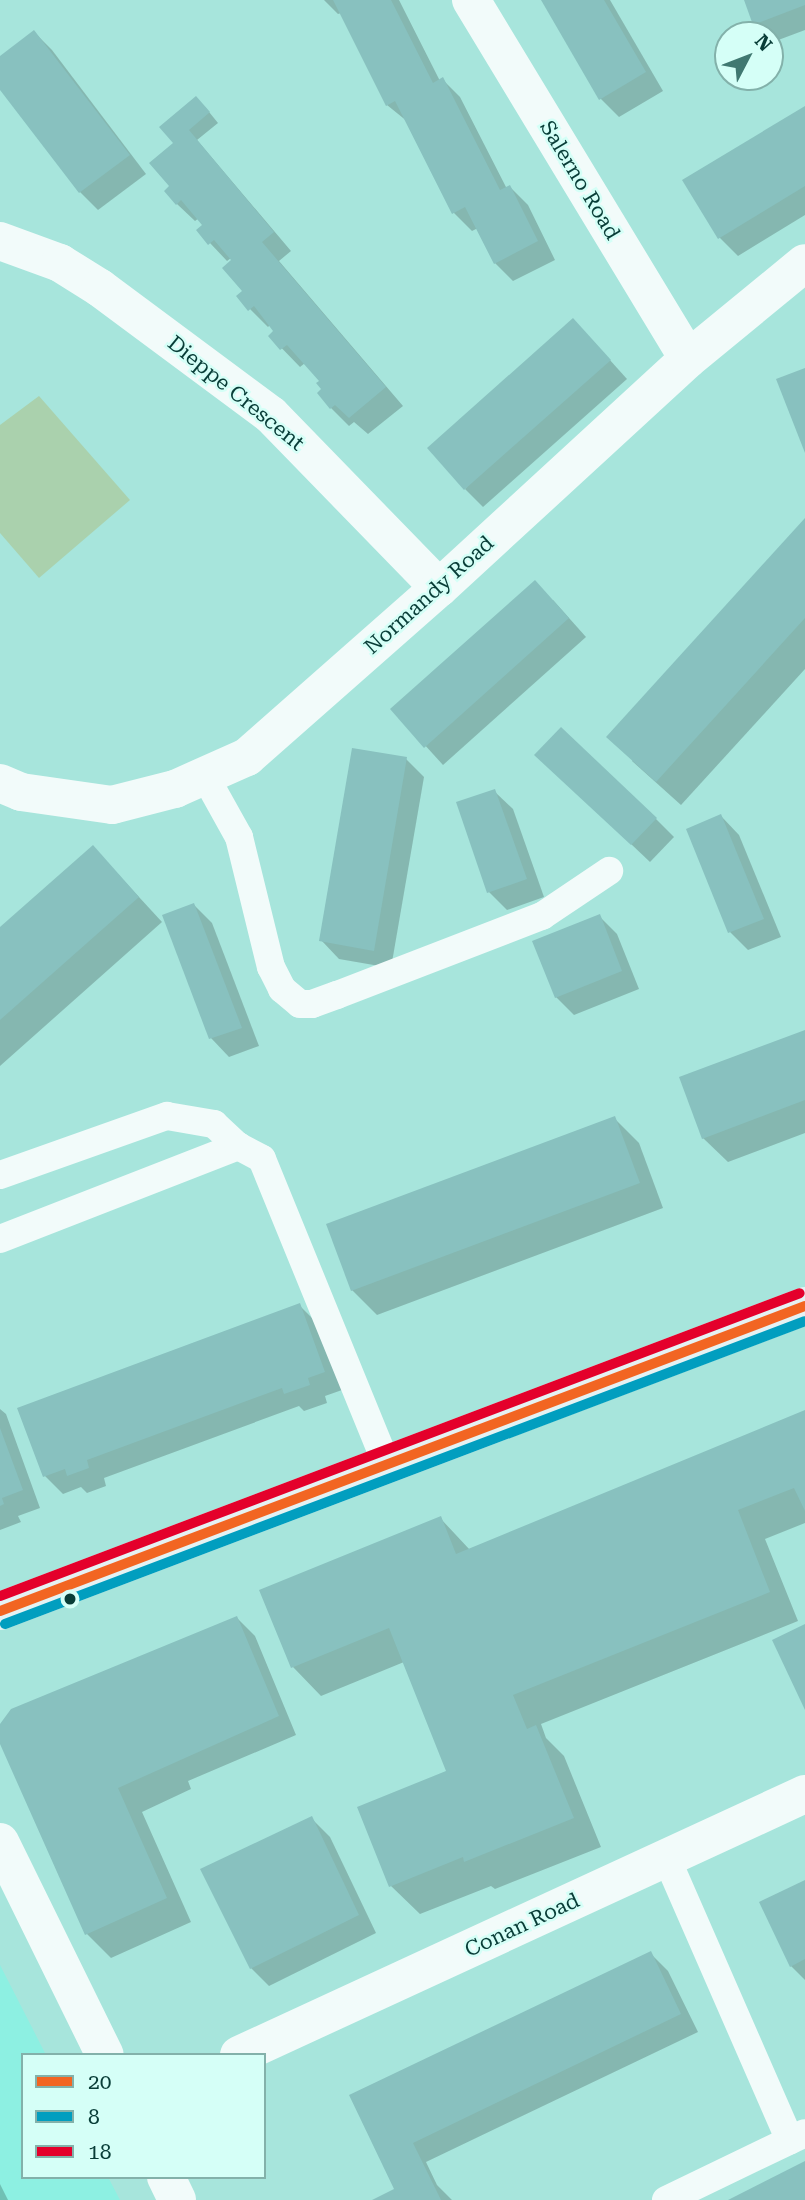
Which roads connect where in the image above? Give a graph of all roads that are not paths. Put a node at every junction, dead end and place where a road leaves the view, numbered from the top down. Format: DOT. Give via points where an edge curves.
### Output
graph roads {
  1 [pos="471,0"];
  2 [pos="0,241"];
  3 [pos="805,263"];
  4 [pos="688,359"];
  5 [pos="439,588"];
  6 [pos="205,776"];
  7 [pos="0,783"];
  8 [pos="609,871"];
  9 [pos="238,1146"];
  10 [pos="0,1175"];
  11 [pos="0,1240"];
  12 [pos="805,1306"];
  13 [pos="387,1465"];
  14 [pos="0,1611"];
  15 [pos="805,1794"];
  16 [pos="0,1842"];
  17 [pos="667,1859"];
  18 [pos="104,2053"];
  19 [pos="243,2053"];
  20 [pos="798,2137"];
  21 [pos="167,2179"];
  22 [pos="177,2200"];
  23 [pos="666,2200"];
  1 -- 4 [label="street, Salerno Road"];
  2 -- 5 [label="street, Dieppe Crescent" via="60,263 100,288 271,415"];
  3 -- 4 [label="street, Normandy Road"];
  4 -- 5 [label="street, Normandy Road"];
  5 -- 6 [label="street, Normandy Road" via="247,757"];
  6 -- 7 [label="street, Normandy Road" via="112,805 21,792"];
  6 -- 8 [label="lane" via="239,837 271,967 282,989 300,1004 337,995 542,916"];
  9 -- 10 [label="lane" via="214,1124 167,1116"];
  9 -- 11 [label="lane"];
  9 -- 13 [label="lane" via="262,1159"];
  12 -- 13 [label="main road"];
  13 -- 14 [label="main road"];
  15 -- 17 [label="street, Conan Road"];
  16 -- 18 [label="street"];
  17 -- 19 [label="street, Conan Road"];
  17 -- 20 [label="lane"];
  20 -- 23 [label="lane"];
  21 -- 22 [label="street"];
}
